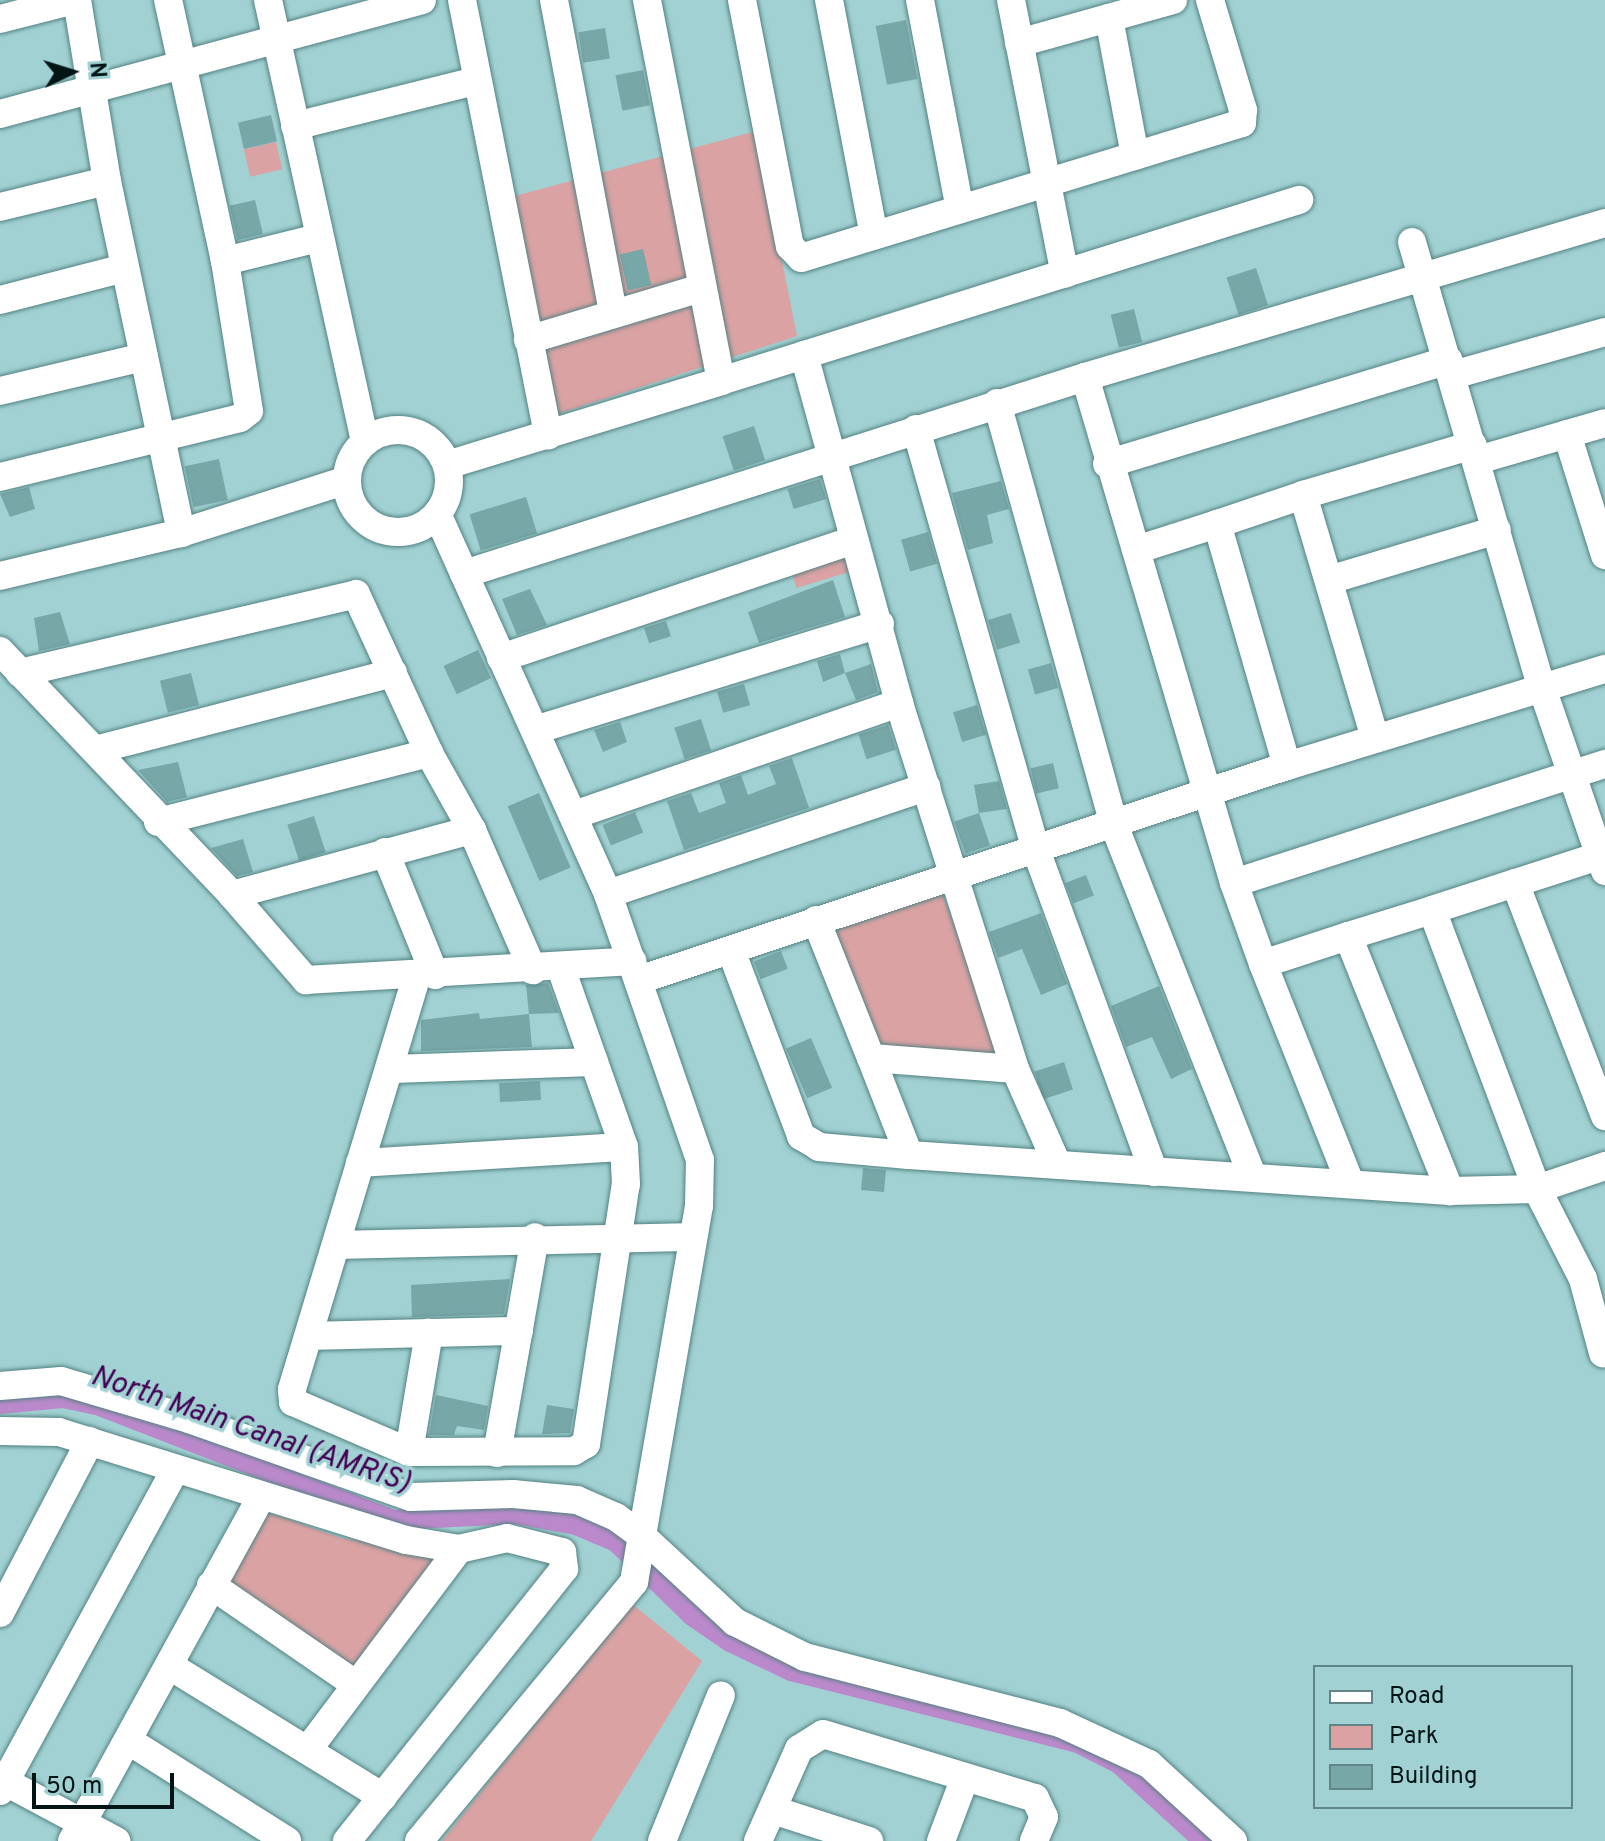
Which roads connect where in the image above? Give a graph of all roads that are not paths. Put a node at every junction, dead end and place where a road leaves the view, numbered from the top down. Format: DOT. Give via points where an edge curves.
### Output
graph roads {
  1 [pos="76,0"];
  2 [pos="168,0"];
  3 [pos="268,0"];
  4 [pos="422,0"];
  5 [pos="462,0"];
  6 [pos="554,0"];
  7 [pos="647,0"];
  8 [pos="742,0"];
  9 [pos="829,0"];
  10 [pos="920,0"];
  11 [pos="1011,0"];
  12 [pos="1210,0"];
  13 [pos="1168,1"];
  14 [pos="375,5"];
  15 [pos="1109,18"];
  16 [pos="0,19"];
  17 [pos="276,36"];
  18 [pos="1019,43"];
  19 [pos="182,63"];
  20 [pos="476,81"];
  21 [pos="91,89"];
  22 [pos="0,114"];
  23 [pos="295,126"];
  24 [pos="1135,156"];
  25 [pos="107,181"];
  26 [pos="1044,184"];
  27 [pos="1299,200"];
  28 [pos="0,207"];
  29 [pos="960,209"];
  30 [pos="1605,223"];
  31 [pos="874,235"];
  32 [pos="318,238"];
  33 [pos="1412,242"];
  34 [pos="225,261"];
  35 [pos="125,268"];
  36 [pos="1065,274"];
  37 [pos="1422,276"];
  38 [pos="701,288"];
  39 [pos="0,300"];
  40 [pos="613,311"];
  41 [pos="1605,332"];
  42 [pos="528,340"];
  43 [pos="804,355"];
  44 [pos="144,357"];
  45 [pos="1451,368"];
  46 [pos="1085,377"];
  47 [pos="721,381"];
  48 [pos="0,391"];
  49 [pos="997,403"];
  50 [pos="1605,423"];
  51 [pos="916,429"];
  52 [pos="1567,434"];
  53 [pos="548,436"];
  54 [pos="161,438"];
  55 [pos="365,441"];
  56 [pos="1475,452"];
  57 [pos="829,454"];
  58 [pos="1107,464"];
  59 [pos="447,465"];
  60 [pos="0,477"];
  61 [pos="347,480"];
  62 [pos="1303,495"];
  63 [pos="438,515"];
  64 [pos="1217,524"];
  65 [pos="1497,530"];
  66 [pos="181,533"];
  67 [pos="854,540"];
  68 [pos="1136,550"];
  69 [pos="1605,555"];
  70 [pos="464,574"];
  71 [pos="0,576"];
  72 [pos="1329,580"];
  73 [pos="880,624"];
  74 [pos="0,651"];
  75 [pos="501,658"];
  76 [pos="1605,669"];
  77 [pos="20,673"];
  78 [pos="393,673"];
  79 [pos="1541,685"];
  80 [pos="899,703"];
  81 [pos="535,730"];
  82 [pos="1375,738"];
  83 [pos="95,750"];
  84 [pos="429,753"];
  85 [pos="1605,764"];
  86 [pos="1287,766"];
  87 [pos="1573,774"];
  88 [pos="926,787"];
  89 [pos="1204,793"];
  90 [pos="574,815"];
  91 [pos="158,822"];
  92 [pos="1114,825"];
  93 [pos="472,830"];
  94 [pos="1036,850"];
  95 [pos="385,852"];
  96 [pos="1603,860"];
  97 [pos="954,876"];
  98 [pos="1234,883"];
  99 [pos="1515,883"];
  100 [pos="608,894"];
  101 [pos="232,895"];
  102 [pos="1432,910"];
  103 [pos="816,920"];
  104 [pos="1348,936"];
  105 [pos="732,953"];
  106 [pos="1263,964"];
  107 [pos="547,969"];
  108 [pos="636,970"];
  109 [pos="426,975"];
  110 [pos="871,1058"];
  111 [pos="594,1062"];
  112 [pos="392,1069"];
  113 [pos="1015,1069"];
  114 [pos="1605,1116"];
  115 [pos="624,1147"];
  116 [pos="909,1155"];
  117 [pos="360,1163"];
  118 [pos="1057,1164"];
  119 [pos="1605,1166"];
  120 [pos="1154,1172"];
  121 [pos="1253,1177"];
  122 [pos="1350,1183"];
  123 [pos="1537,1189"];
  124 [pos="1450,1191"];
  125 [pos="620,1235"];
  126 [pos="535,1237"];
  127 [pos="693,1237"];
  128 [pos="338,1245"];
  129 [pos="519,1331"];
  130 [pos="429,1333"];
  131 [pos="310,1336"];
  132 [pos="1603,1353"];
  133 [pos="0,1386"];
  134 [pos="0,1431"];
  135 [pos="90,1441"];
  136 [pos="409,1452"];
  137 [pos="497,1453"];
  138 [pos="175,1470"];
  139 [pos="261,1497"];
  140 [pos="641,1541"];
  141 [pos="459,1549"];
  142 [pos="211,1585"];
  143 [pos="0,1613"];
  144 [pos="170,1666"];
  145 [pos="355,1684"];
  146 [pos="721,1695"];
  147 [pos="129,1741"];
  148 [pos="309,1748"];
  149 [pos="964,1780"];
  150 [pos="2,1784"];
  151 [pos="383,1797"];
  152 [pos="773,1810"];
  153 [pos="78,1830"];
  154 [pos="116,1841"];
  155 [pos="287,1841"];
  156 [pos="347,1841"];
  157 [pos="419,1841"];
  158 [pos="662,1841"];
  159 [pos="758,1841"];
  160 [pos="869,1841"];
  161 [pos="941,1841"];
  162 [pos="1034,1841"];
  163 [pos="1233,1841"];
  1 -- 16 [label="street"];
  1 -- 21 [label="street"];
  2 -- 19 [label="street"];
  3 -- 17 [label="street"];
  4 -- 14 [label="street"];
  5 -- 20 [label="street"];
  6 -- 40 [label="street"];
  7 -- 38 [label="street"];
  8 -- 31 [label="street" via="793,253 809,256"];
  9 -- 31 [label="street"];
  10 -- 29 [label="street"];
  11 -- 18 [label="street"];
  12 -- 24 [label="street" via="1244,120"];
  13 -- 15 [label="street"];
  14 -- 17 [label="street"];
  15 -- 18 [label="street"];
  15 -- 24 [label="street"];
  17 -- 19 [label="street"];
  17 -- 23 [label="street"];
  18 -- 26 [label="street"];
  19 -- 21 [label="street"];
  19 -- 34 [label="street"];
  20 -- 23 [label="street"];
  20 -- 42 [label="street"];
  21 -- 22 [label="street"];
  21 -- 25 [label="street"];
  23 -- 32 [label="street"];
  24 -- 26 [label="street"];
  25 -- 28 [label="street"];
  25 -- 35 [label="street"];
  26 -- 29 [label="street"];
  26 -- 36 [label="street"];
  27 -- 36 [label="street"];
  29 -- 31 [label="street"];
  30 -- 37 [label="street"];
  32 -- 34 [label="street"];
  32 -- 55 [label="street"];
  33 -- 37 [label="street"];
  34 -- 54 [label="street" via="249,411"];
  35 -- 39 [label="street"];
  35 -- 44 [label="street"];
  36 -- 43 [label="street"];
  37 -- 45 [label="street"];
  37 -- 46 [label="street"];
  38 -- 40 [label="street"];
  38 -- 47 [label="street"];
  40 -- 42 [label="street"];
  41 -- 45 [label="street"];
  42 -- 53 [label="street"];
  43 -- 47 [label="street"];
  43 -- 57 [label="street"];
  44 -- 48 [label="street"];
  44 -- 54 [label="street"];
  45 -- 56 [label="street"];
  45 -- 58 [label="street"];
  46 -- 49 [label="street"];
  46 -- 58 [label="street"];
  47 -- 53 [label="street"];
  49 -- 51 [label="street"];
  49 -- 92 [label="street"];
  50 -- 52 [label="street"];
  51 -- 57 [label="street"];
  51 -- 94 [label="street"];
  52 -- 56 [label="street"];
  52 -- 69 [label="street"];
  53 -- 59 [label="street"];
  54 -- 60 [label="street"];
  54 -- 66 [label="street"];
  55 -- 59 [label="street" via="408,431 432,443"];
  55 -- 61 [label="street" via="354,455"];
  56 -- 62 [label="street"];
  56 -- 65 [label="street"];
  57 -- 67 [label="street"];
  57 -- 70 [label="street"];
  58 -- 68 [label="street"];
  59 -- 63 [label="street" via="449,490"];
  61 -- 63 [label="street" via="352,503 375,527 407,532"];
  61 -- 66 [label="street"];
  62 -- 64 [label="street"];
  62 -- 72 [label="street"];
  63 -- 70 [label="street"];
  64 -- 68 [label="street"];
  64 -- 86 [label="street"];
  65 -- 72 [label="street"];
  65 -- 79 [label="street"];
  66 -- 71 [label="street"];
  67 -- 73 [label="street"];
  67 -- 75 [label="street"];
  68 -- 89 [label="street"];
  70 -- 75 [label="street"];
  72 -- 82 [label="street"];
  73 -- 80 [label="street"];
  73 -- 81 [label="street"];
  74 -- 77 [label="street"];
  75 -- 81 [label="street"];
  76 -- 79 [label="street"];
  77 -- 78 [label="street" via="356,594"];
  77 -- 83 [label="street"];
  78 -- 83 [label="street"];
  78 -- 84 [label="street"];
  79 -- 82 [label="street"];
  79 -- 87 [label="street"];
  80 -- 88 [label="street"];
  80 -- 90 [label="street"];
  81 -- 90 [label="street"];
  82 -- 86 [label="street"];
  83 -- 91 [label="street"];
  84 -- 91 [label="street"];
  84 -- 93 [label="street"];
  85 -- 87 [label="street"];
  86 -- 89 [label="street"];
  87 -- 96 [label="street"];
  87 -- 98 [label="street"];
  88 -- 97 [label="street"];
  88 -- 100 [label="street"];
  89 -- 92 [label="street"];
  89 -- 98 [label="street"];
  90 -- 100 [label="street"];
  91 -- 101 [label="street"];
  92 -- 94 [label="street"];
  92 -- 121 [label="street"];
  93 -- 95 [label="street"];
  93 -- 107 [label="street"];
  94 -- 97 [label="street"];
  94 -- 120 [label="street"];
  95 -- 101 [label="street"];
  95 -- 109 [label="street"];
  96 -- 99 [label="street"];
  97 -- 103 [label="street"];
  97 -- 113 [label="street"];
  98 -- 106 [label="street"];
  99 -- 102 [label="street"];
  99 -- 114 [label="street"];
  100 -- 108 [label="street"];
  101 -- 109 [label="street" via="306,980"];
  102 -- 104 [label="street"];
  102 -- 123 [label="street"];
  103 -- 105 [label="street"];
  103 -- 110 [label="street"];
  104 -- 106 [label="street"];
  104 -- 124 [label="street"];
  105 -- 108 [label="street"];
  105 -- 116 [label="street" via="801,1136 819,1147"];
  106 -- 122 [label="street"];
  107 -- 108 [label="street"];
  107 -- 109 [label="street"];
  107 -- 111 [label="street"];
  108 -- 127 [label="street" via="700,1160"];
  109 -- 112 [label="street"];
  110 -- 113 [label="street"];
  110 -- 116 [label="street"];
  111 -- 112 [label="street"];
  111 -- 115 [label="street"];
  112 -- 117 [label="street"];
  113 -- 118 [label="street"];
  115 -- 117 [label="street"];
  115 -- 125 [label="street"];
  116 -- 118 [label="street"];
  117 -- 128 [label="street"];
  118 -- 120 [label="street"];
  119 -- 123 [label="street"];
  120 -- 121 [label="street"];
  121 -- 122 [label="street"];
  122 -- 124 [label="street"];
  123 -- 124 [label="street"];
  123 -- 132 [label="street" via="1583,1279"];
  125 -- 126 [label="street"];
  125 -- 127 [label="street"];
  125 -- 137 [label="street" via="586,1444 574,1451"];
  126 -- 128 [label="street"];
  126 -- 129 [label="street"];
  127 -- 140 [label="street"];
  128 -- 131 [label="street"];
  129 -- 130 [label="street"];
  129 -- 137 [label="street"];
  130 -- 131 [label="street"];
  130 -- 136 [label="street"];
  131 -- 136 [label="street" via="292,1390 295,1405"];
  133 -- 140 [label="street" via="61,1381 189,1419 411,1497 513,1494 577,1500 616,1517"];
  134 -- 135 [label="street" via="31,1428"];
  135 -- 138 [label="street"];
  135 -- 143 [label="street"];
  136 -- 137 [label="street"];
  138 -- 139 [label="street"];
  138 -- 150 [label="street"];
  139 -- 141 [label="street" via="406,1540"];
  139 -- 142 [label="street"];
  140 -- 157 [label="street" via="634,1582"];
  140 -- 163 [label="street" via="735,1622 805,1657 1060,1723 1149,1764"];
  141 -- 145 [label="street"];
  141 -- 151 [label="street" via="507,1538 555,1547 566,1560"];
  142 -- 144 [label="street"];
  142 -- 145 [label="street"];
  144 -- 147 [label="street"];
  144 -- 148 [label="street"];
  145 -- 148 [label="street"];
  146 -- 158 [label="street"];
  147 -- 153 [label="street"];
  147 -- 155 [label="street"];
  148 -- 151 [label="street"];
  149 -- 152 [label="street" via="816,1735 799,1749"];
  149 -- 161 [label="street"];
  149 -- 162 [label="street" via="1040,1802 1044,1817"];
  150 -- 153 [label="street"];
  151 -- 156 [label="street"];
  152 -- 159 [label="street"];
  152 -- 160 [label="street"];
  153 -- 154 [label="street"];
}
